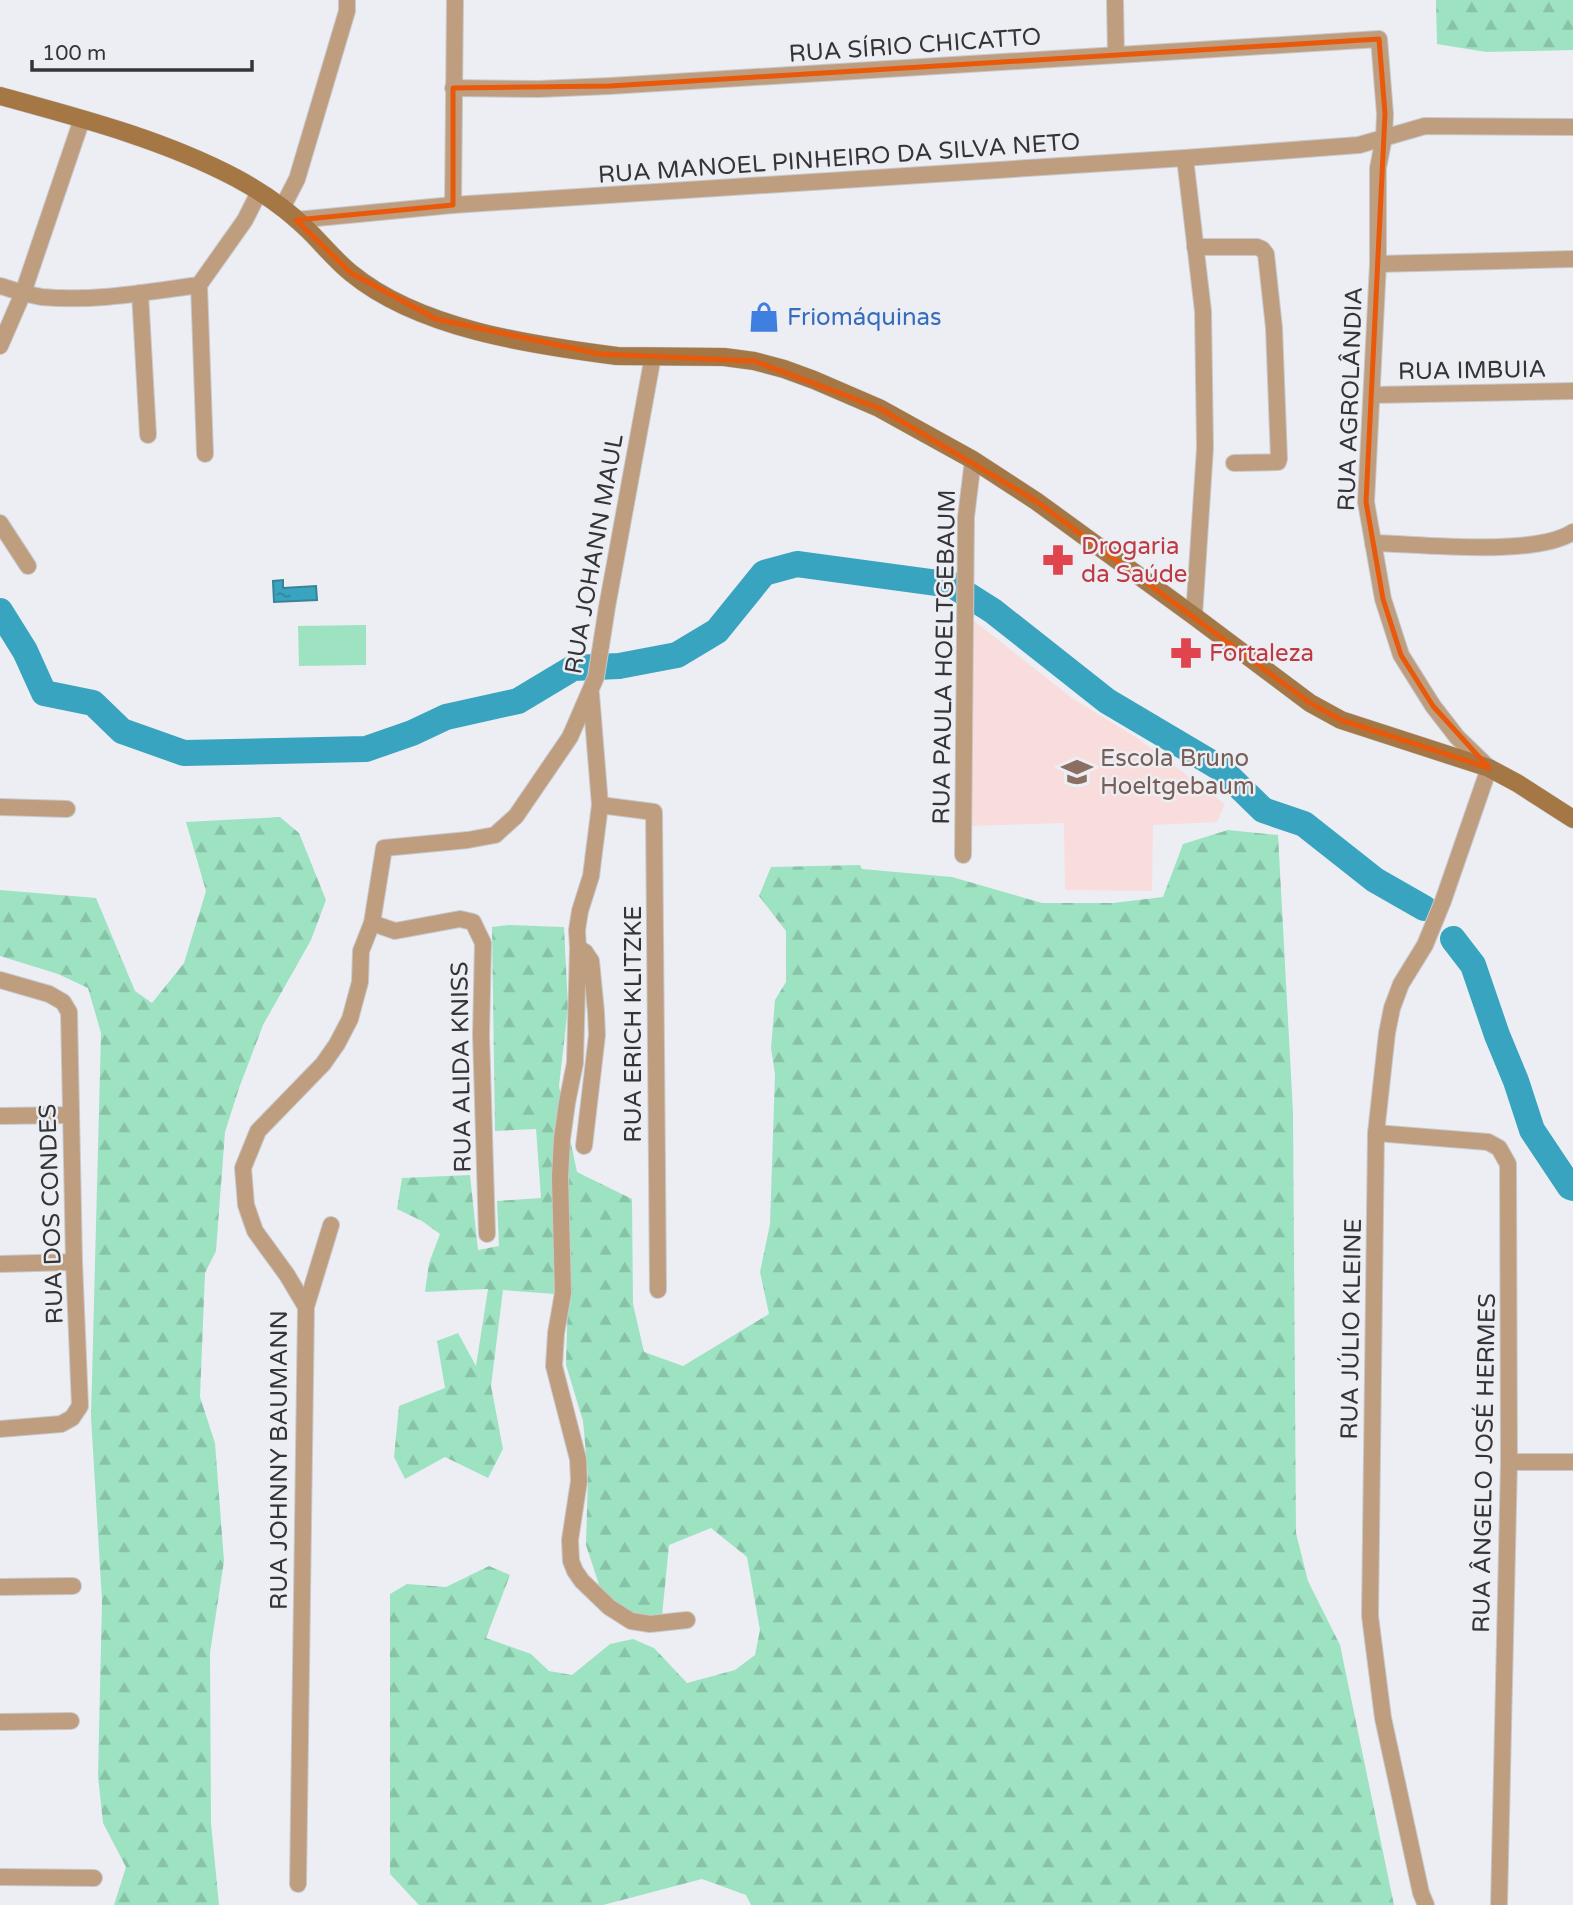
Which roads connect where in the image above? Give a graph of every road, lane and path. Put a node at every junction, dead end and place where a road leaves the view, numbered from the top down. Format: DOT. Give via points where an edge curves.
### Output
graph roads {
  1 [pos="347,0"];
  2 [pos="455,0"];
  3 [pos="1115,0"];
  4 [pos="1379,39"];
  5 [pos="1116,55"];
  6 [pos="453,88"];
  7 [pos="0,96"];
  8 [pos="82,119"];
  9 [pos="1573,127"];
  10 [pos="1384,137"];
  11 [pos="1185,158"];
  12 [pos="259,192"];
  13 [pos="453,205"];
  14 [pos="289,214"];
  15 [pos="1195,247"];
  16 [pos="1573,259"];
  17 [pos="1378,264"];
  18 [pos="200,285"];
  19 [pos="3,287"];
  20 [pos="23,293"];
  21 [pos="140,293"];
  22 [pos="0,346"];
  23 [pos="653,356"];
  24 [pos="1573,391"];
  25 [pos="1373,395"];
  26 [pos="148,435"];
  27 [pos="205,454"];
  28 [pos="973,460"];
  29 [pos="1234,463"];
  30 [pos="0,523"];
  31 [pos="1573,531"];
  32 [pos="1373,542"];
  33 [pos="28,566"];
  34 [pos="1194,616"];
  35 [pos="594,685"];
  36 [pos="1489,768"];
  37 [pos="600,805"];
  38 [pos="0,807"];
  39 [pos="67,809"];
  40 [pos="1573,819"];
  41 [pos="963,855"];
  42 [pos="372,923"];
  43 [pos="579,948"];
  44 [pos="0,980"];
  45 [pos="71,1115"];
  46 [pos="0,1116"];
  47 [pos="1376,1133"];
  48 [pos="584,1146"];
  49 [pos="331,1225"];
  50 [pos="487,1234"];
  51 [pos="74,1262"];
  52 [pos="0,1264"];
  53 [pos="658,1290"];
  54 [pos="306,1307"];
  55 [pos="0,1429"];
  56 [pos="1508,1462"];
  57 [pos="1573,1462"];
  58 [pos="73,1586"];
  59 [pos="0,1587"];
  60 [pos="687,1620"];
  61 [pos="71,1721"];
  62 [pos="0,1722"];
  63 [pos="0,1877"];
  64 [pos="94,1878"];
  65 [pos="298,1884"];
  66 [pos="1426,1905"];
  67 [pos="1499,1905"];
  1 -- 14 [label="street"];
  2 -- 6 [label="street"];
  3 -- 5 [label="street"];
  4 -- 5 [label="street, RUA SÍRIO CHICATTO"];
  4 -- 10 [label="street, RUA AGROLÂNDIA"];
  5 -- 6 [label="street, RUA SÍRIO CHICATTO" via="610,86"];
  6 -- 13 [label="street"];
  7 -- 8 [label="main road"];
  8 -- 12 [label="main road" via="182,153"];
  8 -- 20 [label="street"];
  9 -- 10 [label="street, RUA MANOEL PINHEIRO DA SILVA NETO" via="1425,127"];
  10 -- 11 [label="street, RUA MANOEL PINHEIRO DA SILVA NETO" via="1359,145"];
  10 -- 17 [label="street, RUA AGROLÂNDIA" via="1378,168"];
  11 -- 13 [label="street, RUA MANOEL PINHEIRO DA SILVA NETO"];
  11 -- 15 [label="street"];
  12 -- 14 [label="main road"];
  12 -- 18 [label="street"];
  13 -- 14 [label="street, RUA MANOEL PINHEIRO DA SILVA NETO"];
  14 -- 23 [label="main road" via="351,273 418,312 551,346 617,356"];
  15 -- 29 [label="street" via="1257,247 1266,254 1279,459"];
  15 -- 34 [label="street" via="1203,311 1205,448"];
  16 -- 17 [label="street"];
  17 -- 25 [label="street, RUA AGROLÂNDIA"];
  18 -- 21 [label="street"];
  18 -- 27 [label="street"];
  19 -- 20 [label="street"];
  20 -- 21 [label="street" via="74,299"];
  20 -- 22 [label="street"];
  21 -- 26 [label="street"];
  23 -- 28 [label="main road" via="724,357 784,369 879,408"];
  23 -- 35 [label="street, RUA JOHANN MAUL"];
  24 -- 25 [label="street, RUA IMBUIA"];
  25 -- 32 [label="street, RUA AGROLÂNDIA" via="1366,502"];
  28 -- 34 [label="main road"];
  28 -- 41 [label="street, RUA PAULA HOELTGEBAUM" via="966,517"];
  30 -- 33 [label="street"];
  31 -- 32 [label="street" via="1547,543 1490,547"];
  32 -- 36 [label="street, RUA AGROLÂNDIA" via="1383,599 1401,655 1457,737"];
  34 -- 36 [label="main road" via="1310,703 1341,720"];
  35 -- 37 [label="street"];
  35 -- 42 [label="street, RUA JOHANN MAUL" via="570,737 516,816 495,835 384,848"];
  36 -- 40 [label="main road"];
  36 -- 47 [label="street, RUA JÚLIO KLEINE" via="1443,901 1392,1008"];
  37 -- 43 [label="street" via="591,876 577,930"];
  37 -- 53 [label="street, RUA ERICH KLITZKE" via="654,812"];
  38 -- 39 [label="street"];
  42 -- 50 [label="street, RUA ALIDA KNISS" via="395,930 460,919 473,922 483,943"];
  42 -- 54 [label="street, RUA JOHNNY BAUMANN" via="361,951 360,982 350,1019 323,1063 258,1132 243,1168 246,1205 255,1231"];
  43 -- 48 [label="street" via="591,961 597,1035"];
  43 -- 60 [label="street" via="575,1063 562,1139 563,1293 554,1366 578,1459 571,1560 582,1581 631,1621"];
  44 -- 45 [label="street, RUA DOS CONDES" via="49,994 69,1012"];
  45 -- 46 [label="street"];
  45 -- 51 [label="street, RUA DOS CONDES"];
  47 -- 56 [label="street, RUA ÂNGELO JOSÉ HERMES" via="1488,1142 1508,1164"];
  47 -- 66 [label="street, RUA JÚLIO KLEINE" via="1370,1616 1382,1718"];
  49 -- 54 [label="street"];
  51 -- 52 [label="street"];
  51 -- 55 [label="street, RUA DOS CONDES" via="80,1406 61,1424"];
  54 -- 65 [label="street, RUA JOHNNY BAUMANN"];
  56 -- 57 [label="street"];
  56 -- 67 [label="street, RUA ÂNGELO JOSÉ HERMES"];
  58 -- 59 [label="street"];
  61 -- 62 [label="street"];
  63 -- 64 [label="street"];
}
